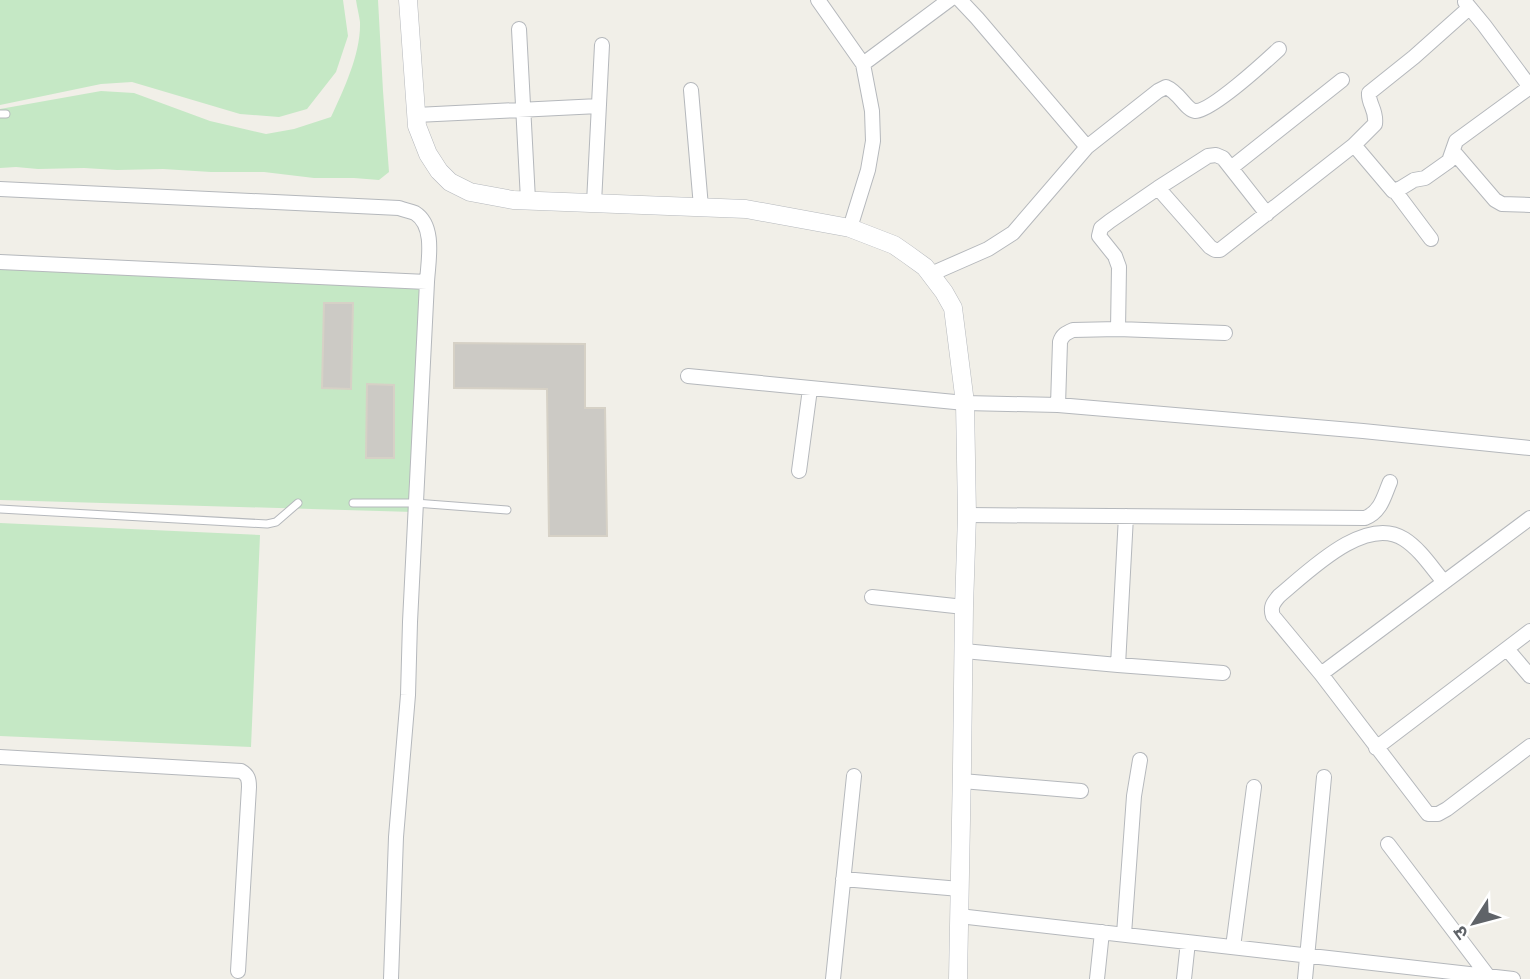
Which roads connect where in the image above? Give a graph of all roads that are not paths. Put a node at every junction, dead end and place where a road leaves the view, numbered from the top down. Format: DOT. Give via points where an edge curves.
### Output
graph roads {
  1 [pos="408,0"];
  2 [pos="818,0"];
  3 [pos="949,0"];
  4 [pos="960,0"];
  5 [pos="1466,4"];
  6 [pos="519,29"];
  7 [pos="603,45"];
  8 [pos="1279,49"];
  9 [pos="863,64"];
  10 [pos="1342,80"];
  11 [pos="1530,87"];
  12 [pos="691,90"];
  13 [pos="599,106"];
  14 [pos="524,110"];
  15 [pos="416,115"];
  16 [pos="1354,145"];
  17 [pos="1087,147"];
  18 [pos="1453,151"];
  19 [pos="1231,168"];
  20 [pos="1158,188"];
  21 [pos="0,189"];
  22 [pos="1395,191"];
  23 [pos="528,200"];
  24 [pos="594,203"];
  25 [pos="1530,205"];
  26 [pos="701,208"];
  27 [pos="1267,214"];
  28 [pos="850,228"];
  29 [pos="1431,239"];
  30 [pos="0,262"];
  31 [pos="931,274"];
  32 [pos="426,282"];
  33 [pos="1118,329"];
  34 [pos="1225,333"];
  35 [pos="688,376"];
  36 [pos="810,389"];
  37 [pos="965,403"];
  38 [pos="1058,405"];
  39 [pos="1530,448"];
  40 [pos="799,471"];
  41 [pos="1390,482"];
  42 [pos="298,503"];
  43 [pos="353,503"];
  44 [pos="415,503"];
  45 [pos="0,509"];
  46 [pos="507,510"];
  47 [pos="967,515"];
  48 [pos="1126,516"];
  49 [pos="1530,518"];
  50 [pos="1444,582"];
  51 [pos="872,597"];
  52 [pos="964,607"];
  53 [pos="1530,631"];
  54 [pos="1507,649"];
  55 [pos="964,651"];
  56 [pos="1118,665"];
  57 [pos="1223,673"];
  58 [pos="1321,674"];
  59 [pos="1530,676"];
  60 [pos="1530,746"];
  61 [pos="1377,748"];
  62 [pos="0,757"];
  63 [pos="1140,760"];
  64 [pos="854,776"];
  65 [pos="1324,777"];
  66 [pos="962,781"];
  67 [pos="1254,787"];
  68 [pos="1081,791"];
  69 [pos="1388,844"];
  70 [pos="843,879"];
  71 [pos="960,889"];
  72 [pos="959,916"];
  73 [pos="1102,932"];
  74 [pos="1124,934"];
  75 [pos="1188,942"];
  76 [pos="1233,947"];
  77 [pos="1307,956"];
  78 [pos="238,971"];
  79 [pos="1414,973"];
  80 [pos="1488,976"];
  81 [pos="391,979"];
  82 [pos="833,979"];
  83 [pos="958,979"];
  84 [pos="1097,979"];
  85 [pos="1184,979"];
  86 [pos="1305,979"];
  87 [pos="1513,979"];
  1 -- 15 [label="street"];
  2 -- 9 [label="street"];
  3 -- 9 [label="street"];
  4 -- 17 [label="street"];
  5 -- 11 [label="street"];
  5 -- 16 [label="street" via="1414,57 1369,93 1376,124"];
  6 -- 14 [label="street"];
  7 -- 13 [label="street"];
  8 -- 17 [label="street" via="1207,107 1193,111 1166,87"];
  9 -- 28 [label="street" via="873,141"];
  10 -- 19 [label="street"];
  11 -- 18 [label="street" via="1456,141"];
  12 -- 26 [label="street"];
  13 -- 14 [label="street"];
  13 -- 24 [label="street"];
  14 -- 15 [label="street"];
  14 -- 23 [label="street"];
  15 -- 23 [label="street" via="428,154 450,183 470,192"];
  16 -- 22 [label="street"];
  16 -- 27 [label="street"];
  17 -- 31 [label="street" via="1013,233"];
  18 -- 22 [label="street" via="1449,161 1425,178"];
  18 -- 25 [label="street" via="1502,205"];
  19 -- 20 [label="street" via="1223,158 1208,156"];
  19 -- 27 [label="street"];
  20 -- 27 [label="street" via="1215,250"];
  20 -- 33 [label="street" via="1099,233 1119,267"];
  21 -- 32 [label="street" via="399,208 424,221 430,241"];
  22 -- 29 [label="street"];
  23 -- 24 [label="street"];
  24 -- 26 [label="street"];
  26 -- 28 [label="street" via="746,209"];
  28 -- 31 [label="street" via="894,245"];
  30 -- 32 [label="street"];
  31 -- 37 [label="street" via="953,308"];
  32 -- 44 [label="street"];
  33 -- 34 [label="street"];
  33 -- 38 [label="street" via="1073,330 1062,336"];
  35 -- 36 [label="street"];
  36 -- 37 [label="street"];
  36 -- 40 [label="street"];
  37 -- 38 [label="street"];
  37 -- 47 [label="street"];
  38 -- 39 [label="street"];
  41 -- 48 [label="street" via="1378,511 1365,518"];
  42 -- 45 [label="lane" via="267,524"];
  43 -- 44 [label="lane"];
  44 -- 46 [label="lane"];
  44 -- 81 [label="street"];
  47 -- 48 [label="street"];
  47 -- 52 [label="street"];
  48 -- 56 [label="street"];
  49 -- 50 [label="street"];
  50 -- 58 [label="street"];
  50 -- 58 [label="street" via="1403,538 1372,533 1340,547 1279,596 1271,610"];
  51 -- 52 [label="street"];
  52 -- 55 [label="street"];
  53 -- 54 [label="street"];
  54 -- 59 [label="street"];
  54 -- 61 [label="street"];
  55 -- 56 [label="street"];
  55 -- 66 [label="street"];
  56 -- 57 [label="street"];
  58 -- 61 [label="street"];
  60 -- 61 [label="street" via="1438,814 1428,814"];
  62 -- 78 [label="street" via="247,774"];
  63 -- 74 [label="street"];
  64 -- 70 [label="street"];
  65 -- 77 [label="street"];
  66 -- 68 [label="street"];
  66 -- 71 [label="street"];
  67 -- 76 [label="street"];
  69 -- 80 [label="street"];
  70 -- 71 [label="street"];
  70 -- 82 [label="street"];
  71 -- 72 [label="street"];
  72 -- 73 [label="street"];
  72 -- 83 [label="street"];
  73 -- 74 [label="street"];
  73 -- 84 [label="street"];
  74 -- 75 [label="street"];
  75 -- 76 [label="street"];
  75 -- 85 [label="street"];
  76 -- 77 [label="street"];
  77 -- 79 [label="street"];
  77 -- 86 [label="street"];
  79 -- 80 [label="street"];
  80 -- 87 [label="street"];
}
